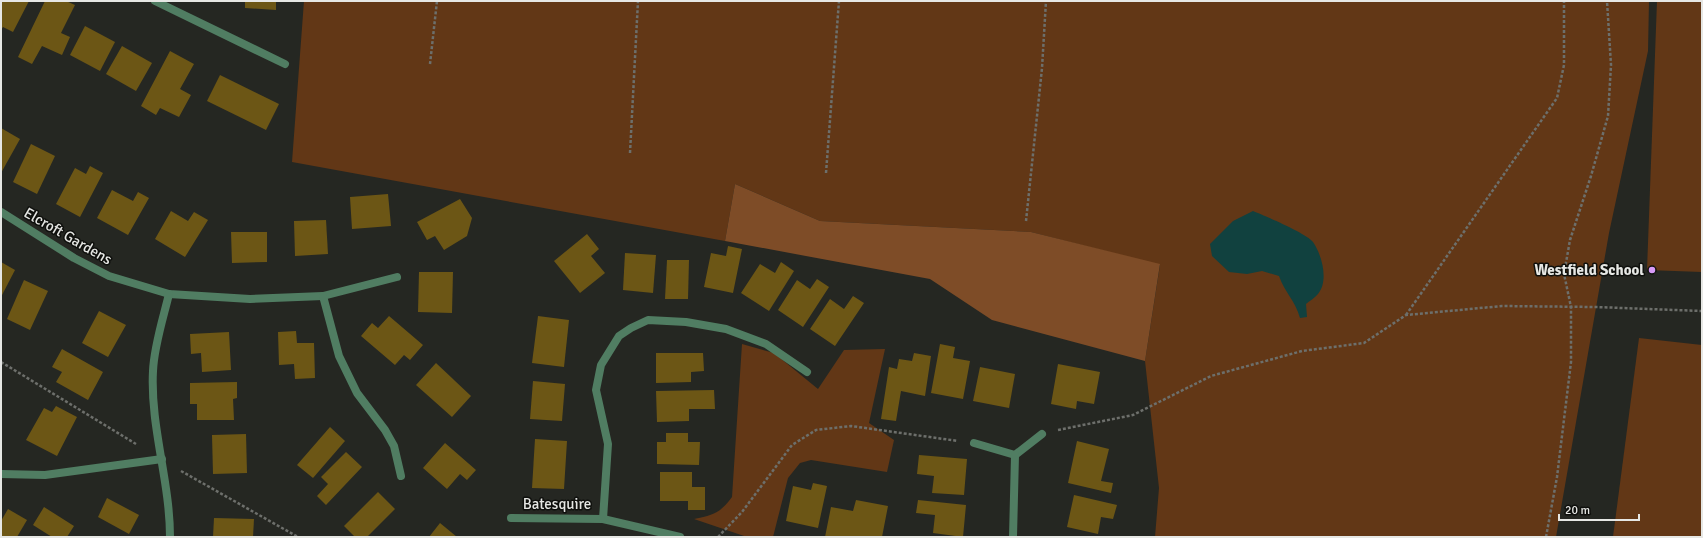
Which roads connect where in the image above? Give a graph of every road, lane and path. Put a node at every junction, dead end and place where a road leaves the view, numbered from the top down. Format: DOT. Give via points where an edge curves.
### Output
graph roads {
  1 [pos="155,1"];
  2 [pos="437,1"];
  3 [pos="638,1"];
  4 [pos="839,1"];
  5 [pos="1046,1"];
  6 [pos="1564,1"];
  7 [pos="1607,1"];
  8 [pos="285,64"];
  9 [pos="430,64"];
  10 [pos="630,153"];
  11 [pos="826,173"];
  12 [pos="1,212"];
  13 [pos="1026,221"];
  14 [pos="397,277"];
  15 [pos="169,294"];
  16 [pos="323,296"];
  17 [pos="1571,306"];
  18 [pos="1702,311"];
  19 [pos="1406,315"];
  20 [pos="807,372"];
  21 [pos="1042,434"];
  22 [pos="974,443"];
  23 [pos="1015,455"];
  24 [pos="162,459"];
  25 [pos="1,474"];
  26 [pos="401,476"];
  27 [pos="511,518"];
  28 [pos="602,519"];
  29 [pos="170,537"];
  30 [pos="680,537"];
  31 [pos="718,537"];
  32 [pos="1013,537"];
  33 [pos="1546,537"];
  1 -- 8 [label="street"];
  2 -- 9 [label="path"];
  3 -- 10 [label="path"];
  4 -- 11 [label="path"];
  5 -- 13 [label="path" via="1042,68"];
  6 -- 19 [label="path" via="1564,65 1557,98"];
  7 -- 17 [label="path" via="1611,65 1608,116 1570,240 1564,274"];
  12 -- 15 [label="street, Elcroft Gardens" via="74,258 109,276"];
  14 -- 16 [label="street, Elcroft Gardens"];
  15 -- 16 [label="street, Elcroft Gardens" via="250,299"];
  15 -- 24 [label="street" via="153,370 154,409"];
  16 -- 26 [label="street" via="339,356 357,393 394,446"];
  17 -- 18 [label="path"];
  17 -- 19 [label="path" via="1502,306"];
  17 -- 33 [label="path" via="1571,362 1557,477"];
  19 -- 21 [label="path" via="1364,343 1302,351 1211,376 1133,415 1084,423"];
  20 -- 28 [label="street, Batesquire" via="766,344 726,329 686,322 648,320 619,336 601,365 596,390 608,444"];
  21 -- 23 [label="street"];
  22 -- 23 [label="street"];
  22 -- 31 [label="path" via="851,426 816,430 792,445 742,512"];
  23 -- 32 [label="street"];
  24 -- 25 [label="street" via="45,474"];
  24 -- 29 [label="street" via="170,510"];
  27 -- 28 [label="street, Batesquire"];
  28 -- 30 [label="street, Batesquire"];
}
